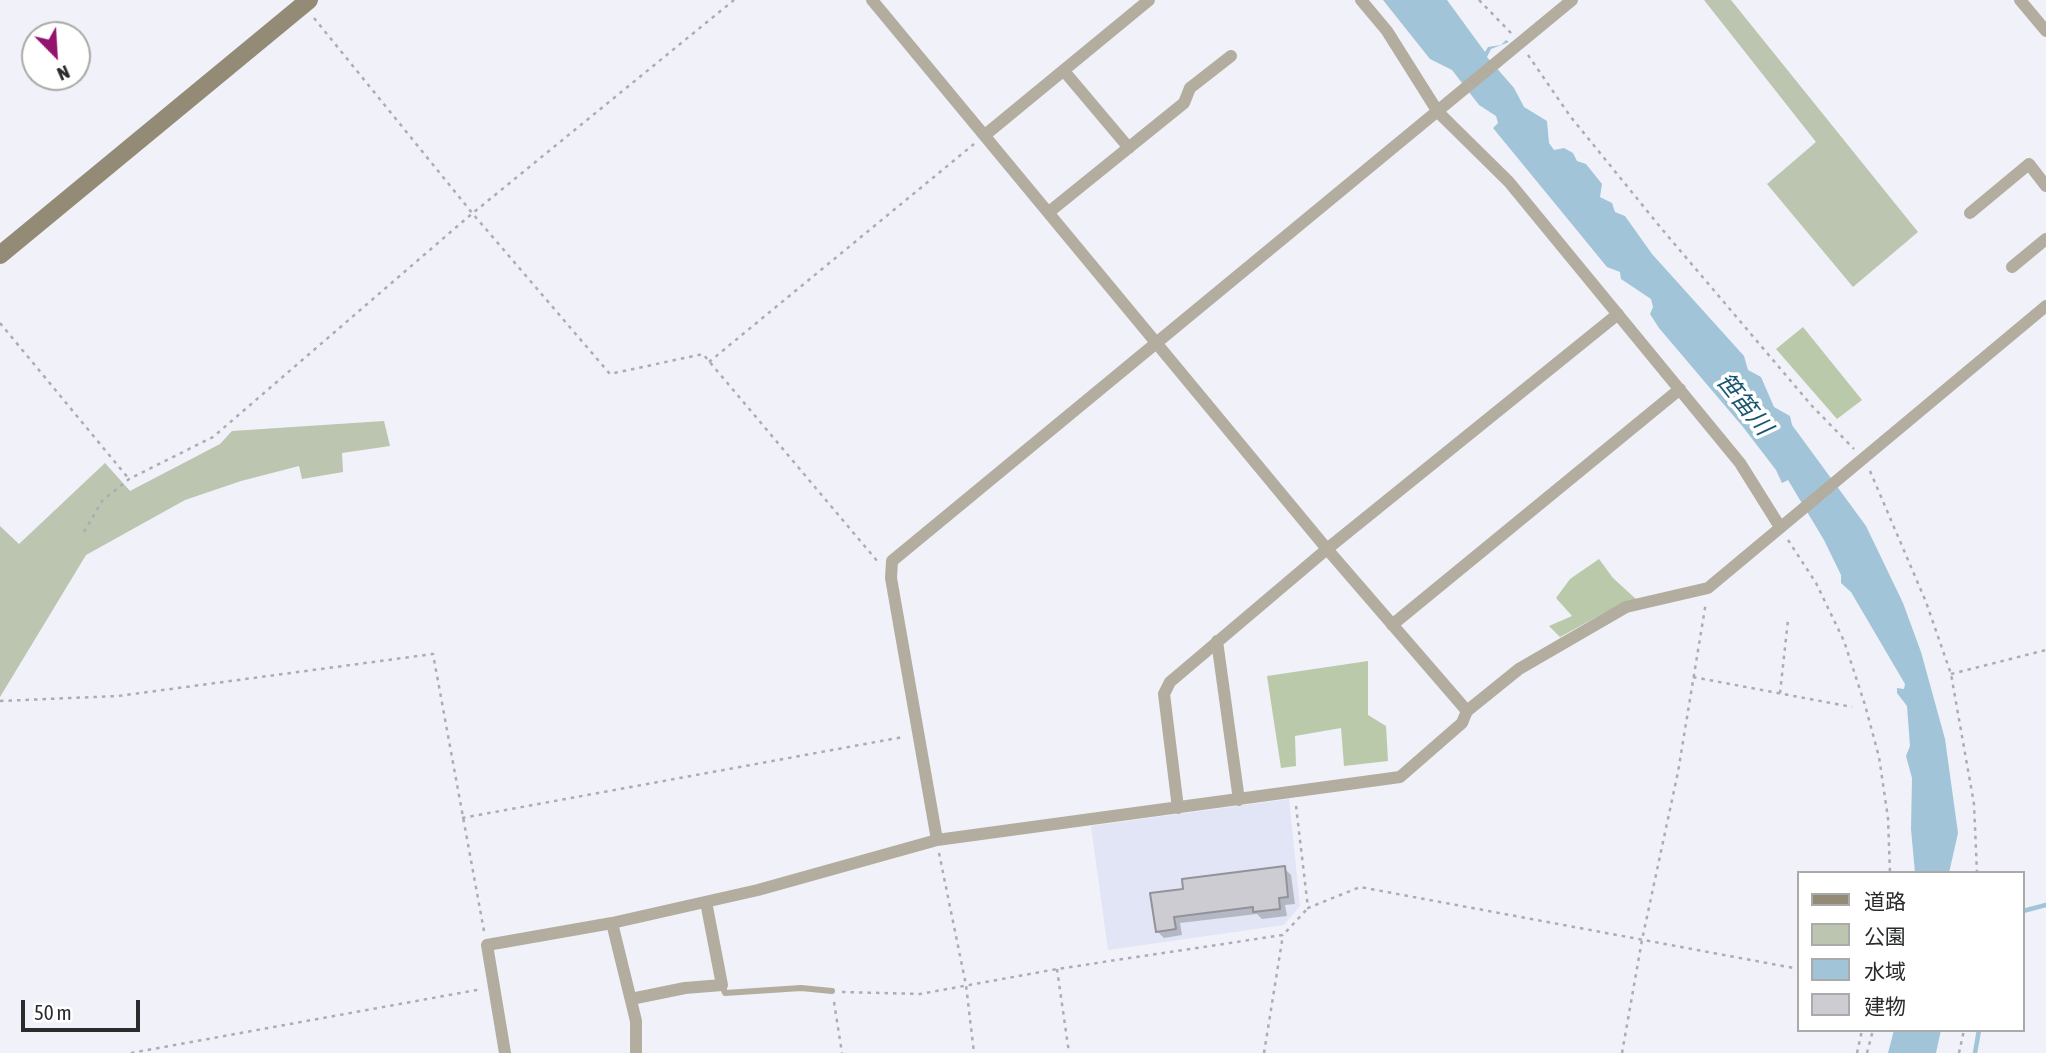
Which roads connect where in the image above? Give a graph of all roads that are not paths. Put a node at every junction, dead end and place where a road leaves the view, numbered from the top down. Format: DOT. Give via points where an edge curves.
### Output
graph roads {
  1 [pos="872,0"];
  2 [pos="1149,0"];
  3 [pos="1361,0"];
  4 [pos="1572,0"];
  5 [pos="2020,0"];
  6 [pos="306,2"];
  7 [pos="2046,31"];
  8 [pos="1231,56"];
  9 [pos="1064,71"];
  10 [pos="1441,109"];
  11 [pos="985,135"];
  12 [pos="1129,148"];
  13 [pos="2046,186"];
  14 [pos="1049,212"];
  15 [pos="1970,213"];
  16 [pos="2046,239"];
  17 [pos="0,256"];
  18 [pos="2012,267"];
  19 [pos="2046,306"];
  20 [pos="1618,314"];
  21 [pos="1157,342"];
  22 [pos="1680,389"];
  23 [pos="1780,527"];
  24 [pos="1327,549"];
  25 [pos="1392,625"];
  26 [pos="1217,641"];
  27 [pos="1467,712"];
  28 [pos="1239,800"];
  29 [pos="1178,808"];
  30 [pos="937,840"];
  31 [pos="706,902"];
  32 [pos="612,923"];
  33 [pos="722,985"];
  34 [pos="832,991"];
  35 [pos="631,999"];
  36 [pos="505,1053"];
  37 [pos="636,1053"];
  1 -- 11 [label="street"];
  2 -- 9 [label="street"];
  3 -- 10 [label="street"];
  4 -- 10 [label="street"];
  5 -- 7 [label="street"];
  6 -- 17 [label="street"];
  8 -- 12 [label="street" via="1190,88 1184,103"];
  9 -- 11 [label="street"];
  9 -- 12 [label="street"];
  10 -- 20 [label="street" via="1509,181"];
  10 -- 21 [label="street"];
  11 -- 14 [label="street"];
  12 -- 14 [label="street"];
  13 -- 15 [label="street" via="2029,164"];
  14 -- 21 [label="street"];
  16 -- 18 [label="street"];
  19 -- 23 [label="street"];
  20 -- 22 [label="street"];
  20 -- 24 [label="street"];
  21 -- 24 [label="street"];
  21 -- 30 [label="street" via="892,561 891,578"];
  22 -- 23 [label="street" via="1740,463"];
  22 -- 25 [label="street"];
  23 -- 27 [label="street" via="1708,588 1626,607 1519,669"];
  24 -- 25 [label="street"];
  24 -- 26 [label="street"];
  25 -- 27 [label="street"];
  26 -- 28 [label="street"];
  26 -- 29 [label="street" via="1170,682 1164,694"];
  27 -- 28 [label="street" via="1462,723 1400,777"];
  28 -- 29 [label="street"];
  29 -- 30 [label="street"];
  30 -- 31 [label="street"];
  31 -- 32 [label="street"];
  31 -- 33 [label="street"];
  32 -- 35 [label="street"];
  32 -- 36 [label="street" via="486,945"];
  33 -- 34 [label="lane" via="725,993 801,988"];
  33 -- 35 [label="street"];
  35 -- 37 [label="street"];
}
